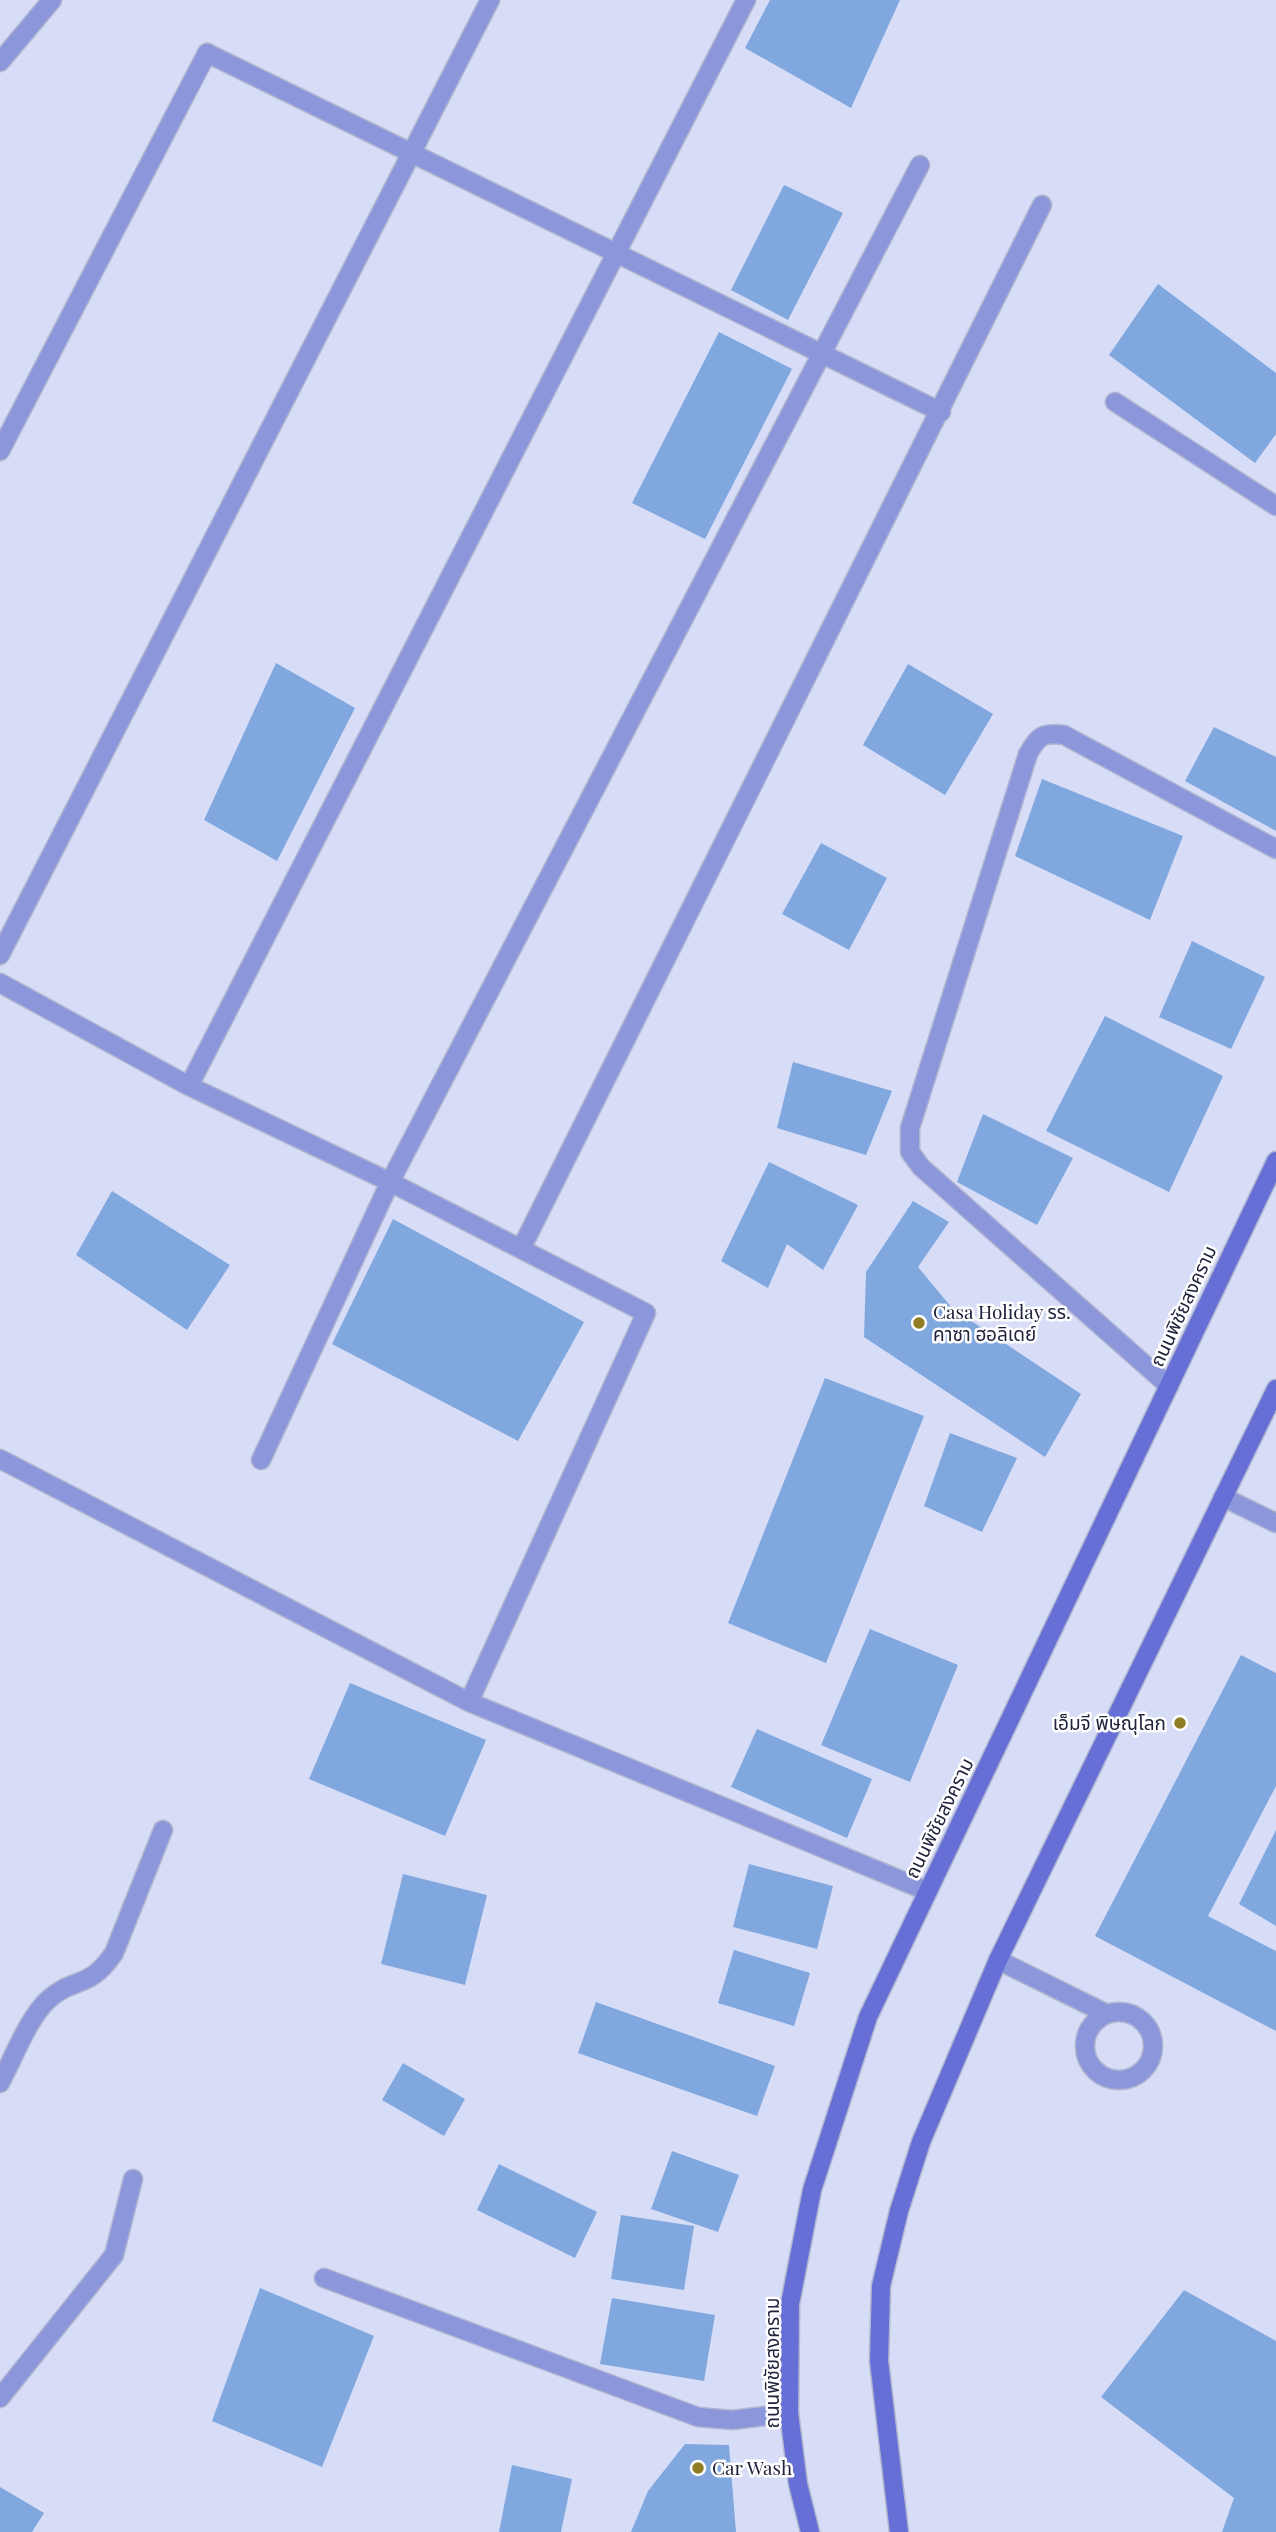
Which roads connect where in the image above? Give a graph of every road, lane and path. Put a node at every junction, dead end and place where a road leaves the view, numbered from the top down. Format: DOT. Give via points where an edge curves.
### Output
graph roads {
  1 [pos="52,0"];
  2 [pos="490,0"];
  3 [pos="746,0"];
  4 [pos="0,62"];
  5 [pos="412,153"];
  6 [pos="920,165"];
  7 [pos="1042,205"];
  8 [pos="616,253"];
  9 [pos="822,353"];
  10 [pos="1115,402"];
  11 [pos="941,412"];
  12 [pos="0,451"];
  13 [pos="1276,506"];
  14 [pos="1276,849"];
  15 [pos="0,956"];
  16 [pos="0,983"];
  17 [pos="189,1086"];
  18 [pos="1276,1160"];
  19 [pos="390,1182"];
  20 [pos="521,1249"];
  21 [pos="1169,1386"];
  22 [pos="1276,1389"];
  23 [pos="0,1459"];
  24 [pos="261,1460"];
  25 [pos="1223,1497"];
  26 [pos="1276,1523"];
  27 [pos="469,1702"];
  28 [pos="163,1830"];
  29 [pos="928,1891"];
  30 [pos="998,1960"];
  31 [pos="1107,2014"];
  32 [pos="0,2083"];
  33 [pos="133,2179"];
  34 [pos="324,2278"];
  35 [pos="0,2398"];
  36 [pos="789,2413"];
  37 [pos="810,2532"];
  38 [pos="899,2532"];
  1 -- 4 [label="street"];
  2 -- 5 [label="street"];
  3 -- 8 [label="street"];
  5 -- 8 [label="street"];
  5 -- 12 [label="street" via="207,53"];
  5 -- 15 [label="street"];
  6 -- 9 [label="street"];
  7 -- 11 [label="street"];
  8 -- 9 [label="street"];
  8 -- 17 [label="street"];
  9 -- 11 [label="street"];
  9 -- 19 [label="street"];
  10 -- 13 [label="street"];
  11 -- 20 [label="street"];
  14 -- 21 [label="street" via="1064,735 1038,737 1028,754 910,1128 910,1152 921,1167"];
  16 -- 17 [label="street"];
  17 -- 19 [label="street"];
  18 -- 21 [label="main road, ถนนพิชัยสงคราม"];
  19 -- 20 [label="street"];
  19 -- 24 [label="street"];
  20 -- 27 [label="street" via="646,1313"];
  21 -- 29 [label="main road, ถนนพิชัยสงคราม"];
  22 -- 25 [label="main road"];
  23 -- 27 [label="street"];
  25 -- 26 [label="street"];
  25 -- 30 [label="main road"];
  27 -- 29 [label="street"];
  28 -- 32 [label="street" via="114,1953 88,1981 47,2000"];
  29 -- 36 [label="main road, ถนนพิชัยสงคราม" via="868,2017 812,2190 790,2304"];
  30 -- 31 [label="street"];
  30 -- 38 [label="main road" via="921,2142 881,2286 879,2361"];
  33 -- 35 [label="street" via="114,2255"];
  34 -- 36 [label="street" via="698,2417 732,2420"];
  36 -- 37 [label="main road, ถนนพิชัยสงคราม"];
}
